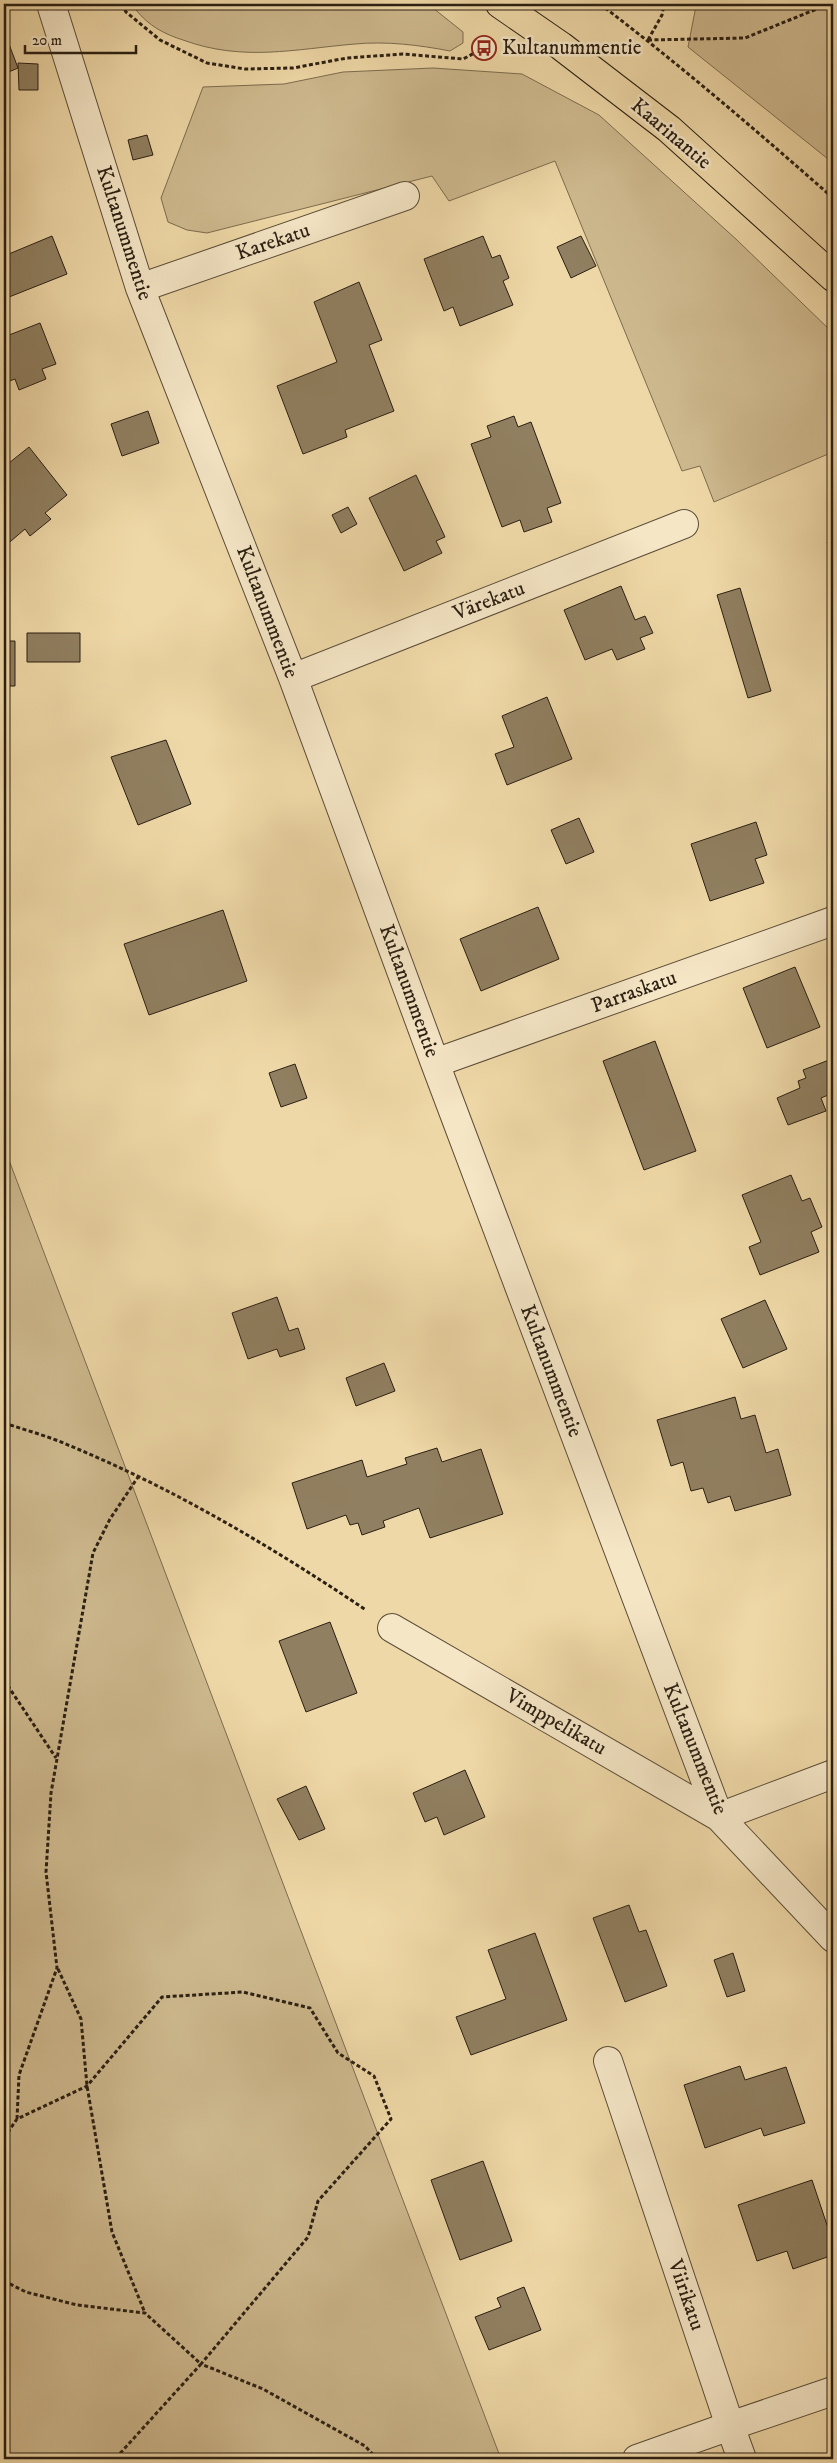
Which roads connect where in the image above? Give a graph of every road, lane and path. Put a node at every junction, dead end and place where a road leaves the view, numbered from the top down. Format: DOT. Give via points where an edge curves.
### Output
graph roads {
  1 [pos="122,4"];
  2 [pos="500,4"];
  3 [pos="600,4"];
  4 [pos="664,4"];
  5 [pos="829,4"];
  6 [pos="51,5"];
  7 [pos="648,40"];
  8 [pos="484,48"];
  9 [pos="406,196"];
  10 [pos="833,198"];
  11 [pos="833,277"];
  12 [pos="140,288"];
  13 [pos="684,524"];
  14 [pos="293,678"];
  15 [pos="833,921"];
  16 [pos="435,1063"];
  17 [pos="4,1423"];
  18 [pos="138,1477"];
  19 [pos="392,1628"];
  20 [pos="4,1680"];
  21 [pos="57,1759"];
  22 [pos="833,1774"];
  23 [pos="719,1817"];
  24 [pos="833,1938"];
  25 [pos="57,1968"];
  26 [pos="608,2061"];
  27 [pos="87,2086"];
  28 [pos="17,2119"];
  29 [pos="4,2138"];
  30 [pos="4,2281"];
  31 [pos="145,2313"];
  32 [pos="201,2364"];
  33 [pos="833,2391"];
  34 [pos="730,2426"];
  35 [pos="115,2459"];
  36 [pos="377,2459"];
  37 [pos="637,2459"];
  38 [pos="742,2459"];
  1 -- 8 [label="path" via="126,12 160,40 207,63 246,69 293,68 347,58 403,54 463,59"];
  2 -- 11 [label="main road, Kaarinantie" via="561,46 669,129"];
  3 -- 7 [label="path"];
  4 -- 7 [label="path" via="662,15"];
  5 -- 7 [label="path" via="745,38"];
  6 -- 12 [label="street, Kultanummentie"];
  7 -- 10 [label="path"];
  9 -- 12 [label="street, Karekatu"];
  12 -- 14 [label="street, Kultanummentie"];
  13 -- 14 [label="street, Värekatu"];
  14 -- 16 [label="street, Kultanummentie"];
  15 -- 16 [label="street, Parraskatu"];
  16 -- 23 [label="street, Kultanummentie"];
  17 -- 18 [label="path" via="67,1444"];
  18 -- 19 [label="path" via="162,1487 313,1574"];
  18 -- 21 [label="path" via="110,1519 93,1553"];
  19 -- 23 [label="street, Vimppelikatu"];
  20 -- 21 [label="path"];
  21 -- 25 [label="path" via="51,1793 46,1872"];
  22 -- 23 [label="street"];
  23 -- 24 [label="street, Kultanummentie"];
  25 -- 27 [label="path" via="80,2019"];
  25 -- 28 [label="path" via="20,2075"];
  26 -- 34 [label="street, Viirikatu"];
  27 -- 28 [label="path"];
  27 -- 31 [label="path" via="112,2232"];
  27 -- 32 [label="path" via="162,1997 243,1992 310,2008 338,2053 374,2076 391,2119 318,2201 308,2237"];
  28 -- 29 [label="path"];
  30 -- 31 [label="path" via="26,2292 77,2305"];
  31 -- 32 [label="path"];
  32 -- 35 [label="path"];
  32 -- 36 [label="path" via="263,2389 366,2446"];
  33 -- 34 [label="street"];
  34 -- 37 [label="street"];
  34 -- 38 [label="street, Viirikatu"];
}
